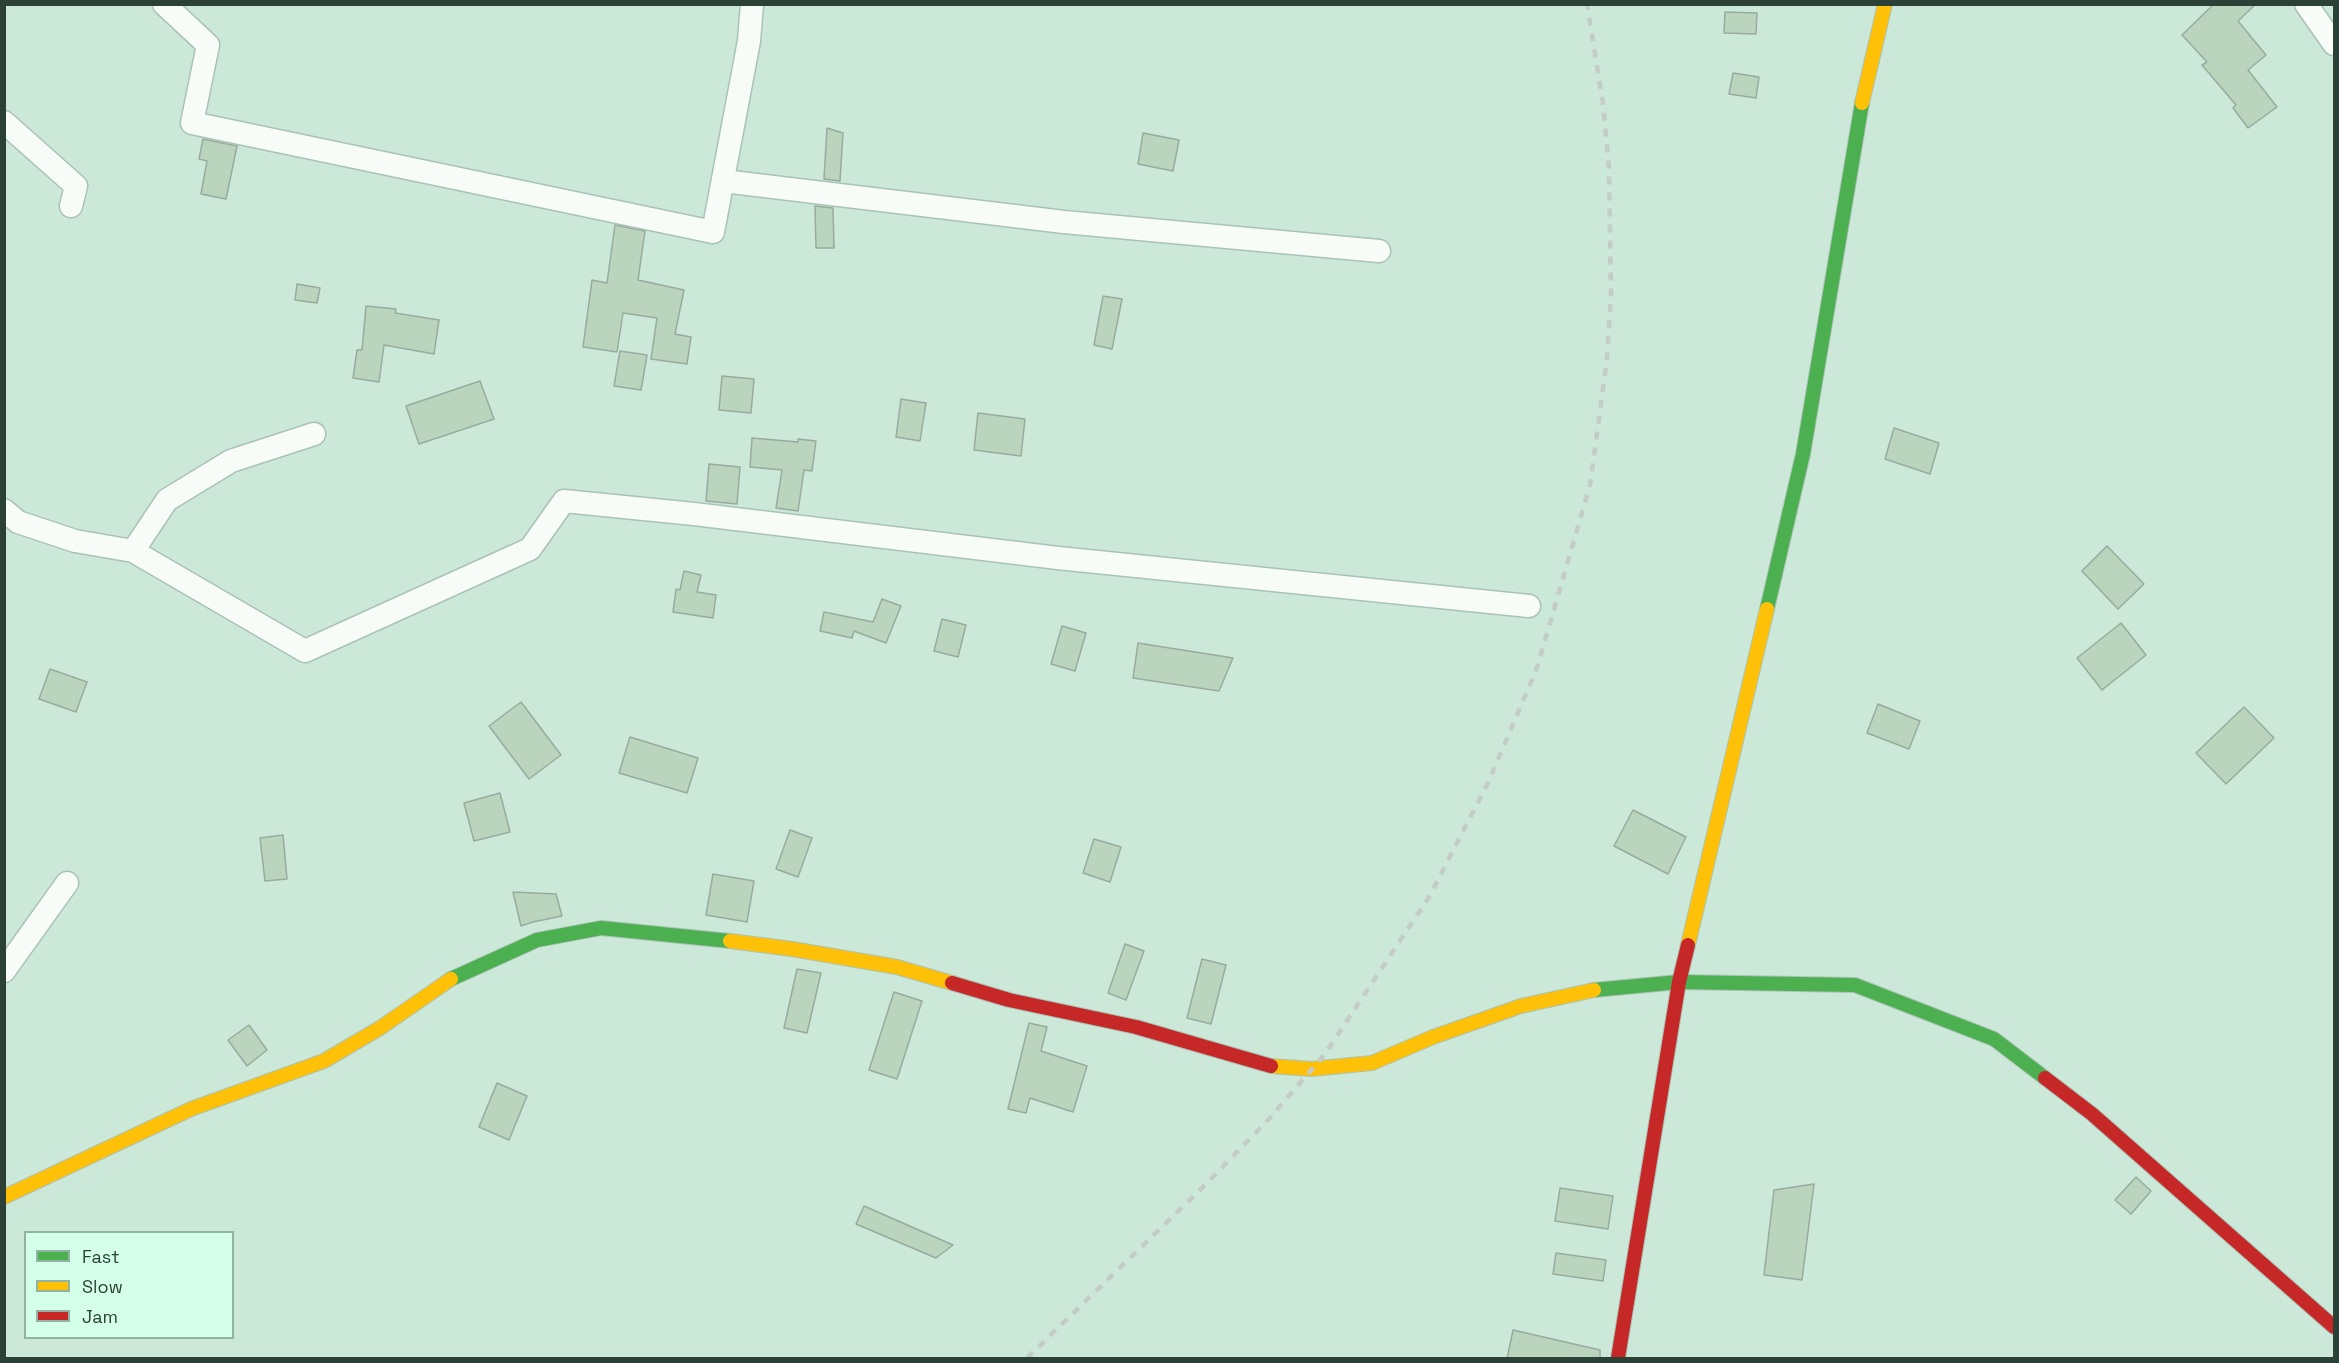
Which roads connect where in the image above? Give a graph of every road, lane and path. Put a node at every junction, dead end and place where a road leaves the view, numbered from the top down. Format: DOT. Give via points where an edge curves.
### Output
graph roads {
  1 [pos="164,4"];
  2 [pos="752,4"];
  3 [pos="1885,4"];
  4 [pos="2306,4"];
  5 [pos="2334,44"];
  6 [pos="4,122"];
  7 [pos="723,181"];
  8 [pos="71,206"];
  9 [pos="1379,251"];
  10 [pos="314,434"];
  11 [pos="4,510"];
  12 [pos="133,550"];
  13 [pos="1529,606"];
  14 [pos="67,883"];
  15 [pos="4,971"];
  16 [pos="1679,982"];
  17 [pos="4,1197"];
  18 [pos="2334,1327"];
  19 [pos="1618,1359"];
  1 -- 7 [label="street" via="208,45 192,123 713,231"];
  2 -- 7 [label="street" via="749,41"];
  3 -- 16 [label="street" via="1864,91 1803,454"];
  4 -- 5 [label="street"];
  6 -- 8 [label="street" via="76,186"];
  7 -- 9 [label="street" via="1064,222"];
  10 -- 12 [label="street" via="231,461 167,500"];
  11 -- 12 [label="street" via="18,522 75,541"];
  12 -- 13 [label="street" via="305,651 530,549 564,501 1058,558"];
  14 -- 15 [label="street"];
  16 -- 17 [label="street" via="1599,989 1521,1006 1372,1063 1311,1069 1267,1066 1136,1027 1009,1000 897,967 711,939 601,928 585,930 537,940 463,972 324,1061 191,1109"];
  16 -- 18 [label="street" via="1856,985 1994,1039 2092,1114"];
  16 -- 19 [label="street"];
}
